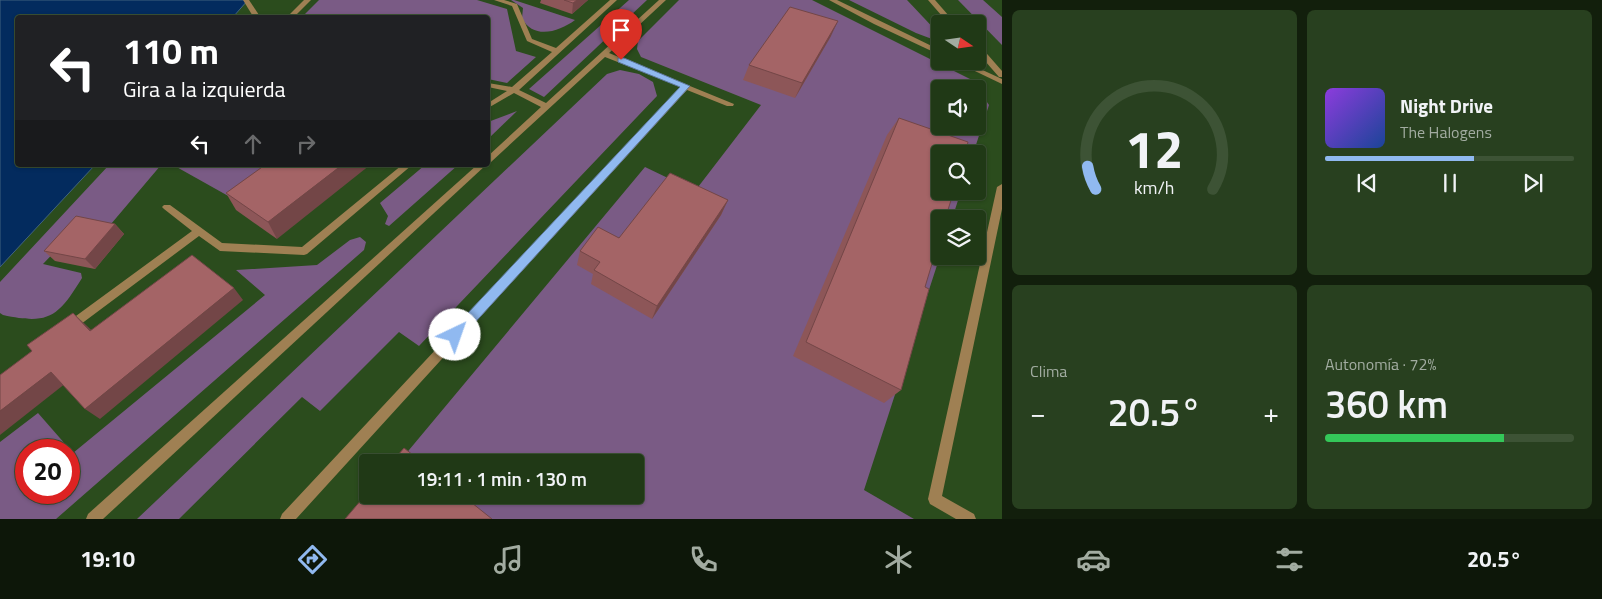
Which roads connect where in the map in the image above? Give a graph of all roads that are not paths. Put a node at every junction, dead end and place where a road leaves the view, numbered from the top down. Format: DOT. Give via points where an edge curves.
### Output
graph roads {
  1 [pos="246,0"];
  2 [pos="308,0"];
  3 [pos="497,0"];
  4 [pos="614,0"];
  5 [pos="663,0"];
  6 [pos="832,0"];
  7 [pos="930,0"];
  8 [pos="256,15"];
  9 [pos="291,15"];
  10 [pos="944,15"];
  11 [pos="931,49"];
  12 [pos="557,51"];
  13 [pos="604,54"];
  14 [pos="986,58"];
  15 [pos="977,70"];
  16 [pos="1002,75"];
  17 [pos="1002,82"];
  18 [pos="490,85"];
  19 [pos="686,86"];
  20 [pos="514,90"];
  21 [pos="730,104"];
  22 [pos="490,105"];
  23 [pos="546,106"];
  24 [pos="490,158"];
  25 [pos="406,167"];
  26 [pos="480,167"];
  27 [pos="1002,187"];
  28 [pos="167,207"];
  29 [pos="199,231"];
  30 [pos="64,331"];
  31 [pos="93,519"];
  32 [pos="287,519"];
  33 [pos="968,519"];
  1 -- 8 [label="street"];
  2 -- 9 [label="street"];
  3 -- 12 [label="street" via="515,5 529,40"];
  4 -- 12 [label="street"];
  5 -- 13 [label="street"];
  6 -- 11 [label="street"];
  7 -- 10 [label="street"];
  12 -- 20 [label="street"];
  13 -- 19 [label="street"];
  13 -- 23 [label="street"];
  14 -- 16 [label="street"];
  15 -- 17 [label="street"];
  18 -- 20 [label="street"];
  19 -- 21 [label="street"];
  19 -- 32 [label="street"];
  20 -- 22 [label="street"];
  20 -- 23 [label="street"];
  23 -- 24 [label="street"];
  25 -- 29 [label="street" via="304,251 220,247"];
  26 -- 31 [label="street"];
  27 -- 33 [label="street" via="934,500"];
  28 -- 29 [label="street"];
  29 -- 30 [label="street"];
}
